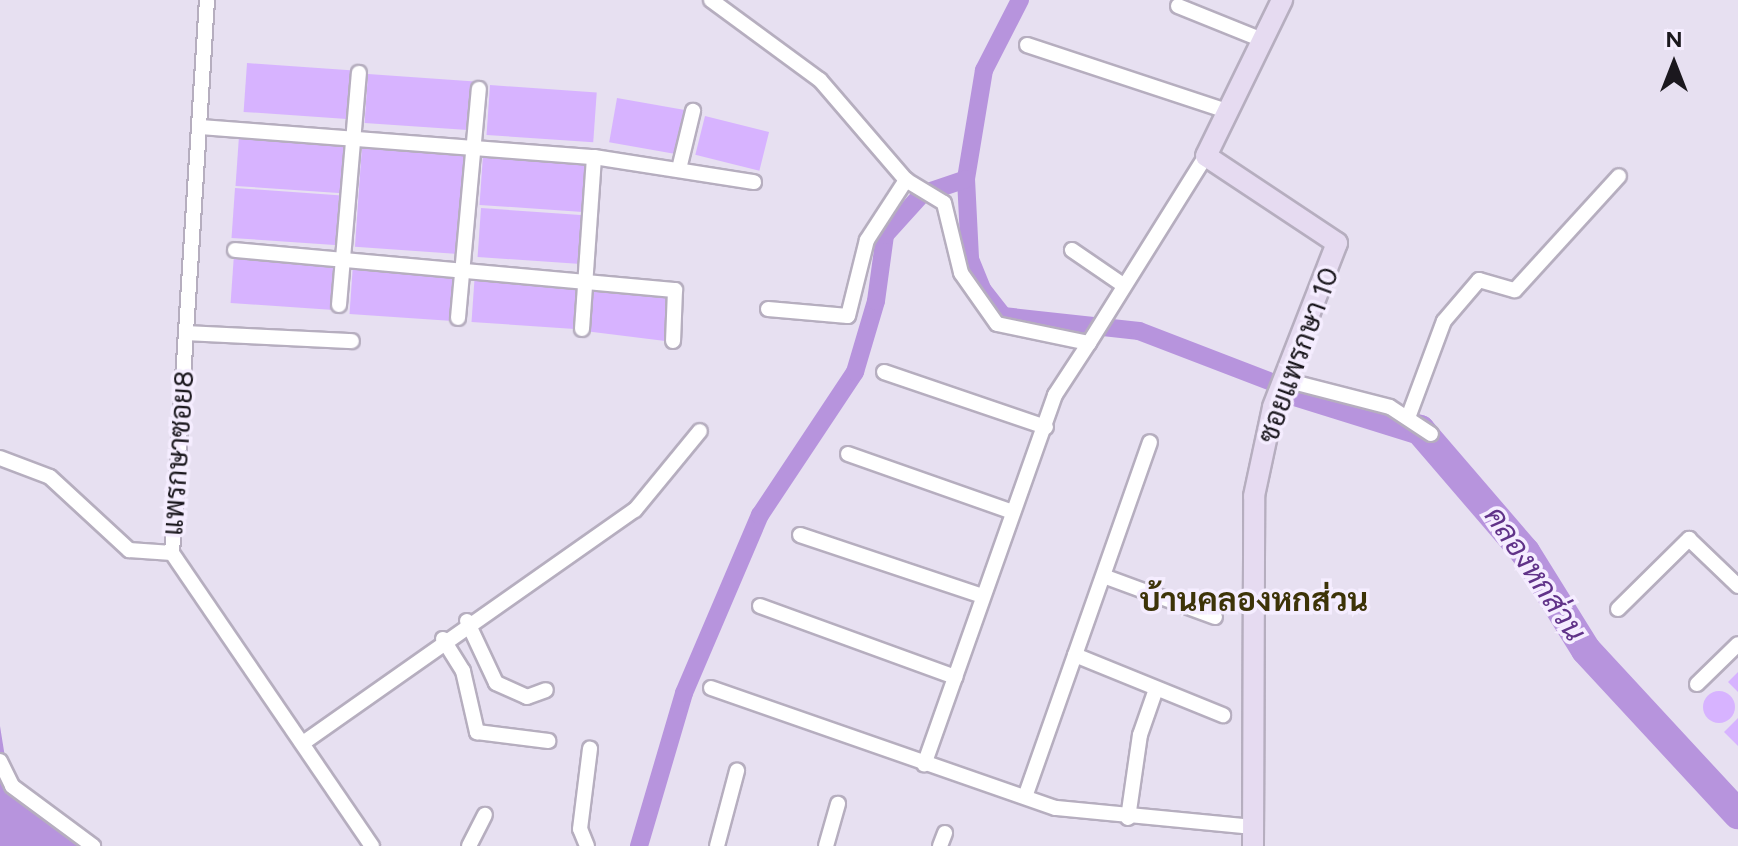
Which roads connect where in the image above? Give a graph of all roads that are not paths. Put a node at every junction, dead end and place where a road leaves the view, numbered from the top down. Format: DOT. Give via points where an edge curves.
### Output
graph roads {
  1 [pos="207,0"];
  2 [pos="711,0"];
  3 [pos="1282,0"];
  4 [pos="1178,6"];
  5 [pos="1262,40"];
  6 [pos="1027,45"];
  7 [pos="359,73"];
  8 [pos="479,89"];
  9 [pos="693,111"];
  10 [pos="1226,111"];
  11 [pos="201,127"];
  12 [pos="349,138"];
  13 [pos="475,147"];
  14 [pos="1206,156"];
  15 [pos="594,157"];
  16 [pos="679,169"];
  17 [pos="1619,176"];
  18 [pos="754,182"];
  19 [pos="912,184"];
  20 [pos="235,250"];
  21 [pos="1072,250"];
  22 [pos="341,262"];
  23 [pos="463,270"];
  24 [pos="585,280"];
  25 [pos="1116,290"];
  26 [pos="339,305"];
  27 [pos="768,309"];
  28 [pos="458,318"];
  29 [pos="582,329"];
  30 [pos="187,333"];
  31 [pos="1092,340"];
  32 [pos="352,341"];
  33 [pos="673,341"];
  34 [pos="884,372"];
  35 [pos="1285,380"];
  36 [pos="1409,415"];
  37 [pos="1046,427"];
  38 [pos="700,431"];
  39 [pos="1431,434"];
  40 [pos="1150,442"];
  41 [pos="848,454"];
  42 [pos="0,458"];
  43 [pos="1013,512"];
  44 [pos="800,535"];
  45 [pos="172,553"];
  46 [pos="1106,577"];
  47 [pos="1738,586"];
  48 [pos="982,596"];
  49 [pos="760,606"];
  50 [pos="1618,609"];
  51 [pos="1215,617"];
  52 [pos="467,621"];
  53 [pos="443,639"];
  54 [pos="1738,644"];
  55 [pos="1075,655"];
  56 [pos="955,677"];
  57 [pos="1697,684"];
  58 [pos="711,688"];
  59 [pos="1156,689"];
  60 [pos="546,690"];
  61 [pos="1223,715"];
  62 [pos="548,741"];
  63 [pos="303,743"];
  64 [pos="590,749"];
  65 [pos="0,761"];
  66 [pos="924,764"];
  67 [pos="737,771"];
  68 [pos="1025,797"];
  69 [pos="838,804"];
  70 [pos="485,815"];
  71 [pos="1128,818"];
  72 [pos="1253,837"];
  73 [pos="93,846"];
  74 [pos="372,846"];
  75 [pos="469,846"];
  76 [pos="587,846"];
  77 [pos="717,846"];
  78 [pos="826,846"];
  1 -- 11 [label="street, แพรกษาซอย8"];
  2 -- 19 [label="street" via="820,80"];
  3 -- 5 [label="street"];
  4 -- 5 [label="street"];
  5 -- 10 [label="street"];
  6 -- 10 [label="street"];
  7 -- 12 [label="street"];
  8 -- 13 [label="street"];
  9 -- 16 [label="street"];
  10 -- 14 [label="street"];
  11 -- 12 [label="street"];
  11 -- 30 [label="street, แพรกษาซอย8"];
  12 -- 13 [label="street"];
  12 -- 22 [label="street"];
  13 -- 15 [label="street"];
  13 -- 23 [label="street"];
  14 -- 25 [label="street"];
  14 -- 35 [label="street, ซอยแพรกษา 10" via="1337,243"];
  15 -- 16 [label="street"];
  15 -- 24 [label="street"];
  16 -- 18 [label="street"];
  17 -- 36 [label="street" via="1515,290 1479,280 1439,331"];
  19 -- 27 [label="street" via="867,240 848,316"];
  19 -- 31 [label="street" via="938,198 961,273 981,309 1011,329"];
  20 -- 22 [label="street"];
  21 -- 25 [label="street"];
  22 -- 23 [label="street"];
  22 -- 26 [label="street"];
  23 -- 24 [label="street"];
  23 -- 28 [label="street"];
  24 -- 29 [label="street"];
  24 -- 33 [label="street" via="676,291"];
  25 -- 31 [label="street"];
  30 -- 32 [label="street"];
  30 -- 45 [label="street, แพรกษาซอย8"];
  31 -- 37 [label="street" via="1062,381"];
  34 -- 37 [label="street"];
  35 -- 36 [label="street"];
  35 -- 72 [label="street, ซอยแพรกษา 10" via="1254,496"];
  36 -- 39 [label="street"];
  37 -- 43 [label="street"];
  38 -- 52 [label="street" via="635,510"];
  40 -- 46 [label="street"];
  41 -- 43 [label="street"];
  42 -- 45 [label="street" via="50,477 129,550"];
  43 -- 48 [label="street"];
  44 -- 48 [label="street"];
  45 -- 63 [label="street, แพรกษาซอย8"];
  46 -- 51 [label="street"];
  46 -- 55 [label="street"];
  47 -- 50 [label="street" via="1689,539"];
  48 -- 56 [label="street"];
  49 -- 56 [label="street"];
  52 -- 53 [label="street"];
  52 -- 60 [label="street" via="496,683 527,697"];
  53 -- 62 [label="street" via="463,671 477,732"];
  53 -- 63 [label="street"];
  54 -- 57 [label="street"];
  55 -- 59 [label="street"];
  55 -- 68 [label="street"];
  56 -- 66 [label="street"];
  58 -- 66 [label="street"];
  59 -- 61 [label="street"];
  59 -- 71 [label="street" via="1140,735"];
  63 -- 74 [label="street, แพรกษาซอย8"];
  64 -- 76 [label="street" via="580,829"];
  65 -- 73 [label="street" via="12,786"];
  66 -- 68 [label="street"];
  67 -- 77 [label="street"];
  68 -- 71 [label="street"];
  69 -- 78 [label="street"];
  70 -- 75 [label="street"];
  71 -- 72 [label="street"];
}
